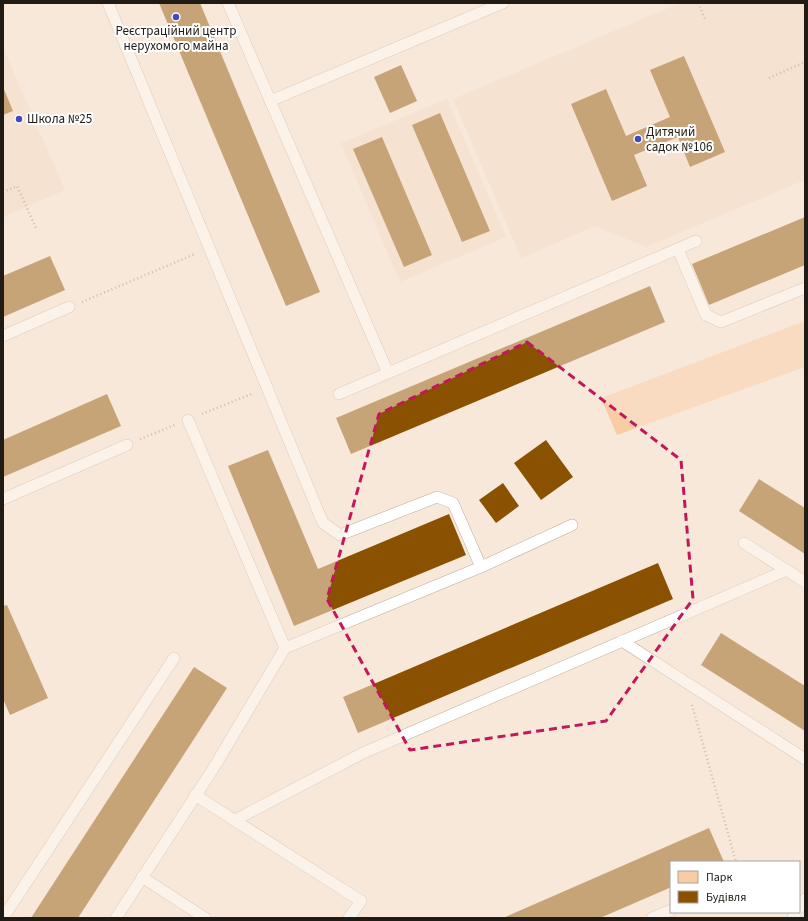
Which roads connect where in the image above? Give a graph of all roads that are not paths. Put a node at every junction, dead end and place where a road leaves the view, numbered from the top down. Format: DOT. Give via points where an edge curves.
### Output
graph roads {
  1 [pos="108,3"];
  2 [pos="228,3"];
  3 [pos="503,3"];
  4 [pos="270,101"];
  5 [pos="696,241"];
  6 [pos="678,249"];
  7 [pos="805,288"];
  8 [pos="69,308"];
  9 [pos="3,336"];
  10 [pos="388,373"];
  11 [pos="339,394"];
  12 [pos="188,420"];
  13 [pos="127,445"];
  14 [pos="3,499"];
  15 [pos="572,525"];
  16 [pos="744,543"];
  17 [pos="481,567"];
  18 [pos="787,570"];
  19 [pos="805,582"];
  20 [pos="622,641"];
  21 [pos="285,648"];
  22 [pos="174,658"];
  23 [pos="805,759"];
  24 [pos="196,795"];
  25 [pos="235,820"];
  26 [pos="142,878"];
  27 [pos="670,910"];
  28 [pos="3,918"];
  29 [pos="116,918"];
  30 [pos="205,918"];
  31 [pos="349,918"];
  32 [pos="652,918"];
  1 -- 17 [label="lane" via="323,523 340,535 437,497 453,503"];
  2 -- 4 [label="lane"];
  3 -- 4 [label="lane"];
  4 -- 10 [label="lane"];
  5 -- 6 [label="lane"];
  6 -- 7 [label="lane" via="706,315 721,322"];
  6 -- 10 [label="lane"];
  8 -- 9 [label="lane"];
  10 -- 11 [label="lane"];
  12 -- 21 [label="lane"];
  13 -- 14 [label="lane"];
  15 -- 17 [label="lane"];
  16 -- 18 [label="lane"];
  17 -- 21 [label="lane"];
  18 -- 19 [label="lane"];
  18 -- 20 [label="lane"];
  20 -- 23 [label="lane"];
  20 -- 25 [label="lane" via="363,753"];
  21 -- 24 [label="lane"];
  22 -- 28 [label="lane"];
  24 -- 25 [label="lane"];
  24 -- 26 [label="lane"];
  25 -- 31 [label="lane" via="361,901"];
  26 -- 29 [label="lane"];
  26 -- 30 [label="lane"];
  27 -- 32 [label="lane"];
}
